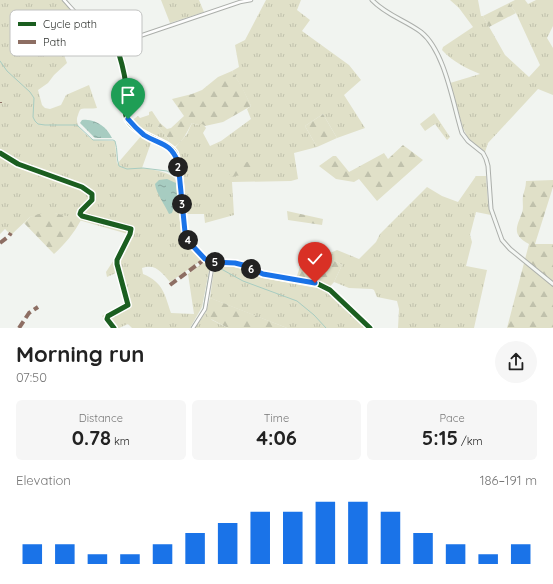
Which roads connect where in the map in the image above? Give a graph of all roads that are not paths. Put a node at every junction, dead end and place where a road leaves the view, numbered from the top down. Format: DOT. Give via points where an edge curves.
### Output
graph roads {
  1 [pos="64,0"];
  2 [pos="251,0"];
  3 [pos="372,0"];
  4 [pos="73,10"];
  5 [pos="142,35"];
  6 [pos="120,56"];
  7 [pos="213,262"];
  8 [pos="553,284"];
  9 [pos="192,328"];
  10 [pos="370,328"];
  1 -- 4 [label="street"];
  2 -- 5 [label="street"];
  3 -- 8 [label="street" via="389,15 421,32 432,43 442,64 462,133 486,158 491,209 502,240"];
  6 -- 7 [label="street" via="126,85 125,104 128,119 145,135 175,153 185,232 189,242 205,259"];
  7 -- 9 [label="street" via="205,309"];
  7 -- 10 [label="street" via="235,263 263,274 318,284 330,290"];
}
